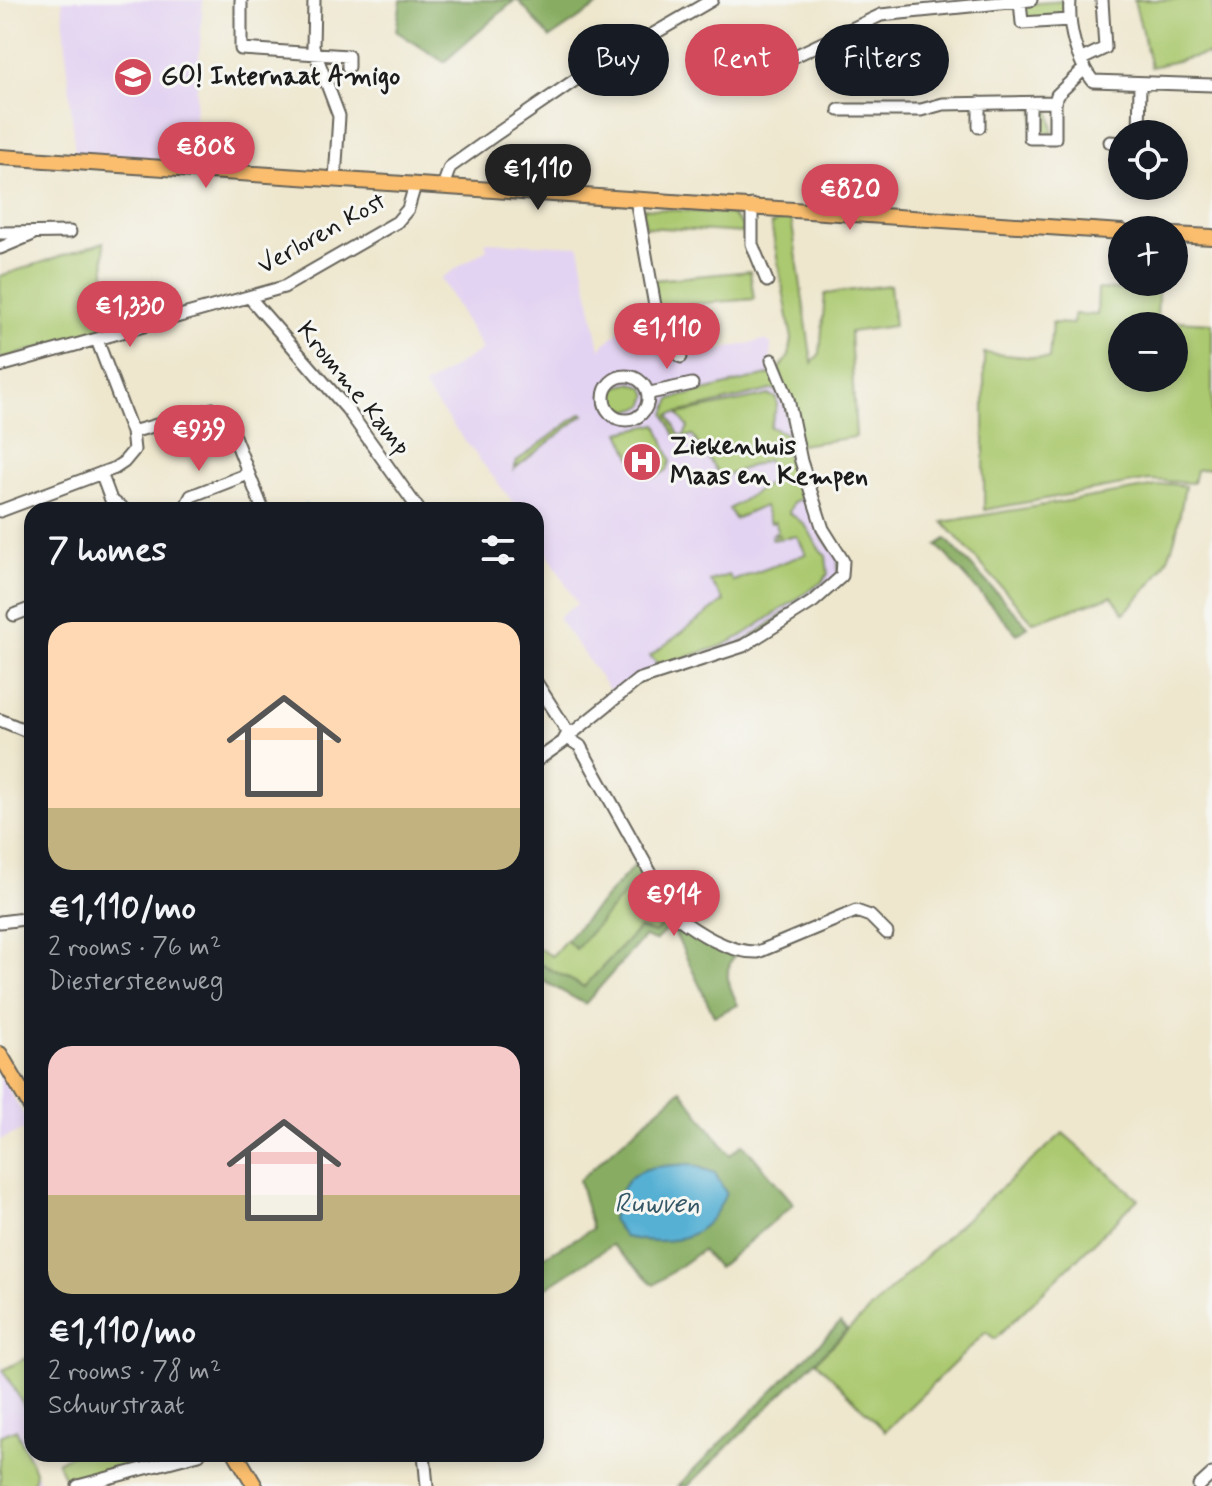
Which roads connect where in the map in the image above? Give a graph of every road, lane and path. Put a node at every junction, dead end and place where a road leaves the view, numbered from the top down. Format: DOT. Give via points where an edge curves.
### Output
graph roads {
  1 [pos="241,0"];
  2 [pos="314,0"];
  3 [pos="712,0"];
  4 [pos="1070,0"];
  5 [pos="1102,0"];
  6 [pos="1026,1"];
  7 [pos="1069,20"];
  8 [pos="799,54"];
  9 [pos="317,55"];
  10 [pos="1083,64"];
  11 [pos="348,67"];
  12 [pos="1140,85"];
  13 [pos="1212,85"];
  14 [pos="1055,102"];
  15 [pos="979,103"];
  16 [pos="1030,103"];
  17 [pos="839,110"];
  18 [pos="1139,120"];
  19 [pos="979,127"];
  20 [pos="0,157"];
  21 [pos="335,179"];
  22 [pos="415,185"];
  23 [pos="443,186"];
  24 [pos="636,199"];
  25 [pos="752,205"];
  26 [pos="1108,231"];
  27 [pos="70,232"];
  28 [pos="0,233"];
  29 [pos="32,235"];
  30 [pos="1188,236"];
  31 [pos="1212,237"];
  32 [pos="0,248"];
  33 [pos="767,281"];
  34 [pos="250,298"];
  35 [pos="97,340"];
  36 [pos="681,357"];
  37 [pos="774,365"];
  38 [pos="0,366"];
  39 [pos="692,384"];
  40 [pos="650,393"];
  41 [pos="132,432"];
  42 [pos="101,473"];
  43 [pos="248,474"];
  44 [pos="114,502"];
  45 [pos="188,502"];
  46 [pos="260,502"];
  47 [pos="413,502"];
  48 [pos="0,511"];
  49 [pos="24,611"];
  50 [pos="14,615"];
  51 [pos="544,696"];
  52 [pos="0,720"];
  53 [pos="24,727"];
  54 [pos="567,735"];
  55 [pos="544,754"];
  56 [pos="24,919"];
  57 [pos="0,922"];
  58 [pos="887,933"];
  59 [pos="0,1054"];
  60 [pos="24,1095"];
  61 [pos="169,1462"];
  62 [pos="241,1462"];
  63 [pos="425,1462"];
  64 [pos="1212,1474"];
  65 [pos="78,1486"];
  66 [pos="255,1486"];
  67 [pos="427,1486"];
  68 [pos="1199,1486"];
  1 -- 9 [label="street" via="241,49"];
  2 -- 9 [label="street" via="312,39"];
  3 -- 23 [label="street" via="581,76 495,135 450,167"];
  4 -- 7 [label="street"];
  5 -- 10 [label="street" via="1105,48"];
  6 -- 7 [label="street" via="1022,23"];
  6 -- 8 [label="street" via="881,15"];
  7 -- 10 [label="street"];
  9 -- 11 [label="street" via="348,56"];
  9 -- 21 [label="street" via="339,116"];
  10 -- 12 [label="street" via="1097,83"];
  10 -- 14 [label="street"];
  12 -- 13 [label="street"];
  12 -- 18 [label="street"];
  14 -- 16 [label="street"];
  14 -- 16 [label="street" via="1055,138 1030,138"];
  15 -- 16 [label="street"];
  15 -- 17 [label="street" via="921,110"];
  15 -- 19 [label="street"];
  20 -- 21 [label="main road"];
  21 -- 22 [label="main road"];
  22 -- 23 [label="main road"];
  22 -- 34 [label="street, Verloren Kost" via="408,209 397,222 284,287"];
  23 -- 24 [label="main road"];
  24 -- 25 [label="main road"];
  24 -- 36 [label="street" via="660,334"];
  25 -- 26 [label="main road"];
  25 -- 33 [label="street" via="752,244"];
  27 -- 29 [label="street"];
  28 -- 29 [label="street"];
  29 -- 32 [label="street"];
  30 -- 31 [label="main road"];
  34 -- 35 [label="street, Verloren Kost"];
  34 -- 47 [label="street, Kromme Kamp" via="347,409"];
  35 -- 38 [label="street, Verloren Kost"];
  35 -- 41 [label="street"];
  37 -- 54 [label="street" via="823,529 843,561 842,576 814,601 743,646 645,677"];
  39 -- 40 [label="street"];
  40 -- 40 [label="street" via="639,380 616,381 606,388 603,403 615,417 636,415 648,407"];
  41 -- 42 [label="street" via="134,450 124,462"];
  41 -- 43 [label="street" via="219,411"];
  42 -- 44 [label="street"];
  42 -- 48 [label="street"];
  43 -- 45 [label="street" via="191,496"];
  43 -- 46 [label="street"];
  49 -- 50 [label="street"];
  51 -- 54 [label="street"];
  52 -- 53 [label="street"];
  54 -- 55 [label="street"];
  54 -- 58 [label="street" via="580,746 674,915 692,929 742,953 758,952 856,911 870,916"];
  56 -- 57 [label="street"];
  59 -- 60 [label="main road"];
  61 -- 65 [label="street"];
  62 -- 66 [label="main road"];
  63 -- 67 [label="street"];
  64 -- 68 [label="street"];
}
